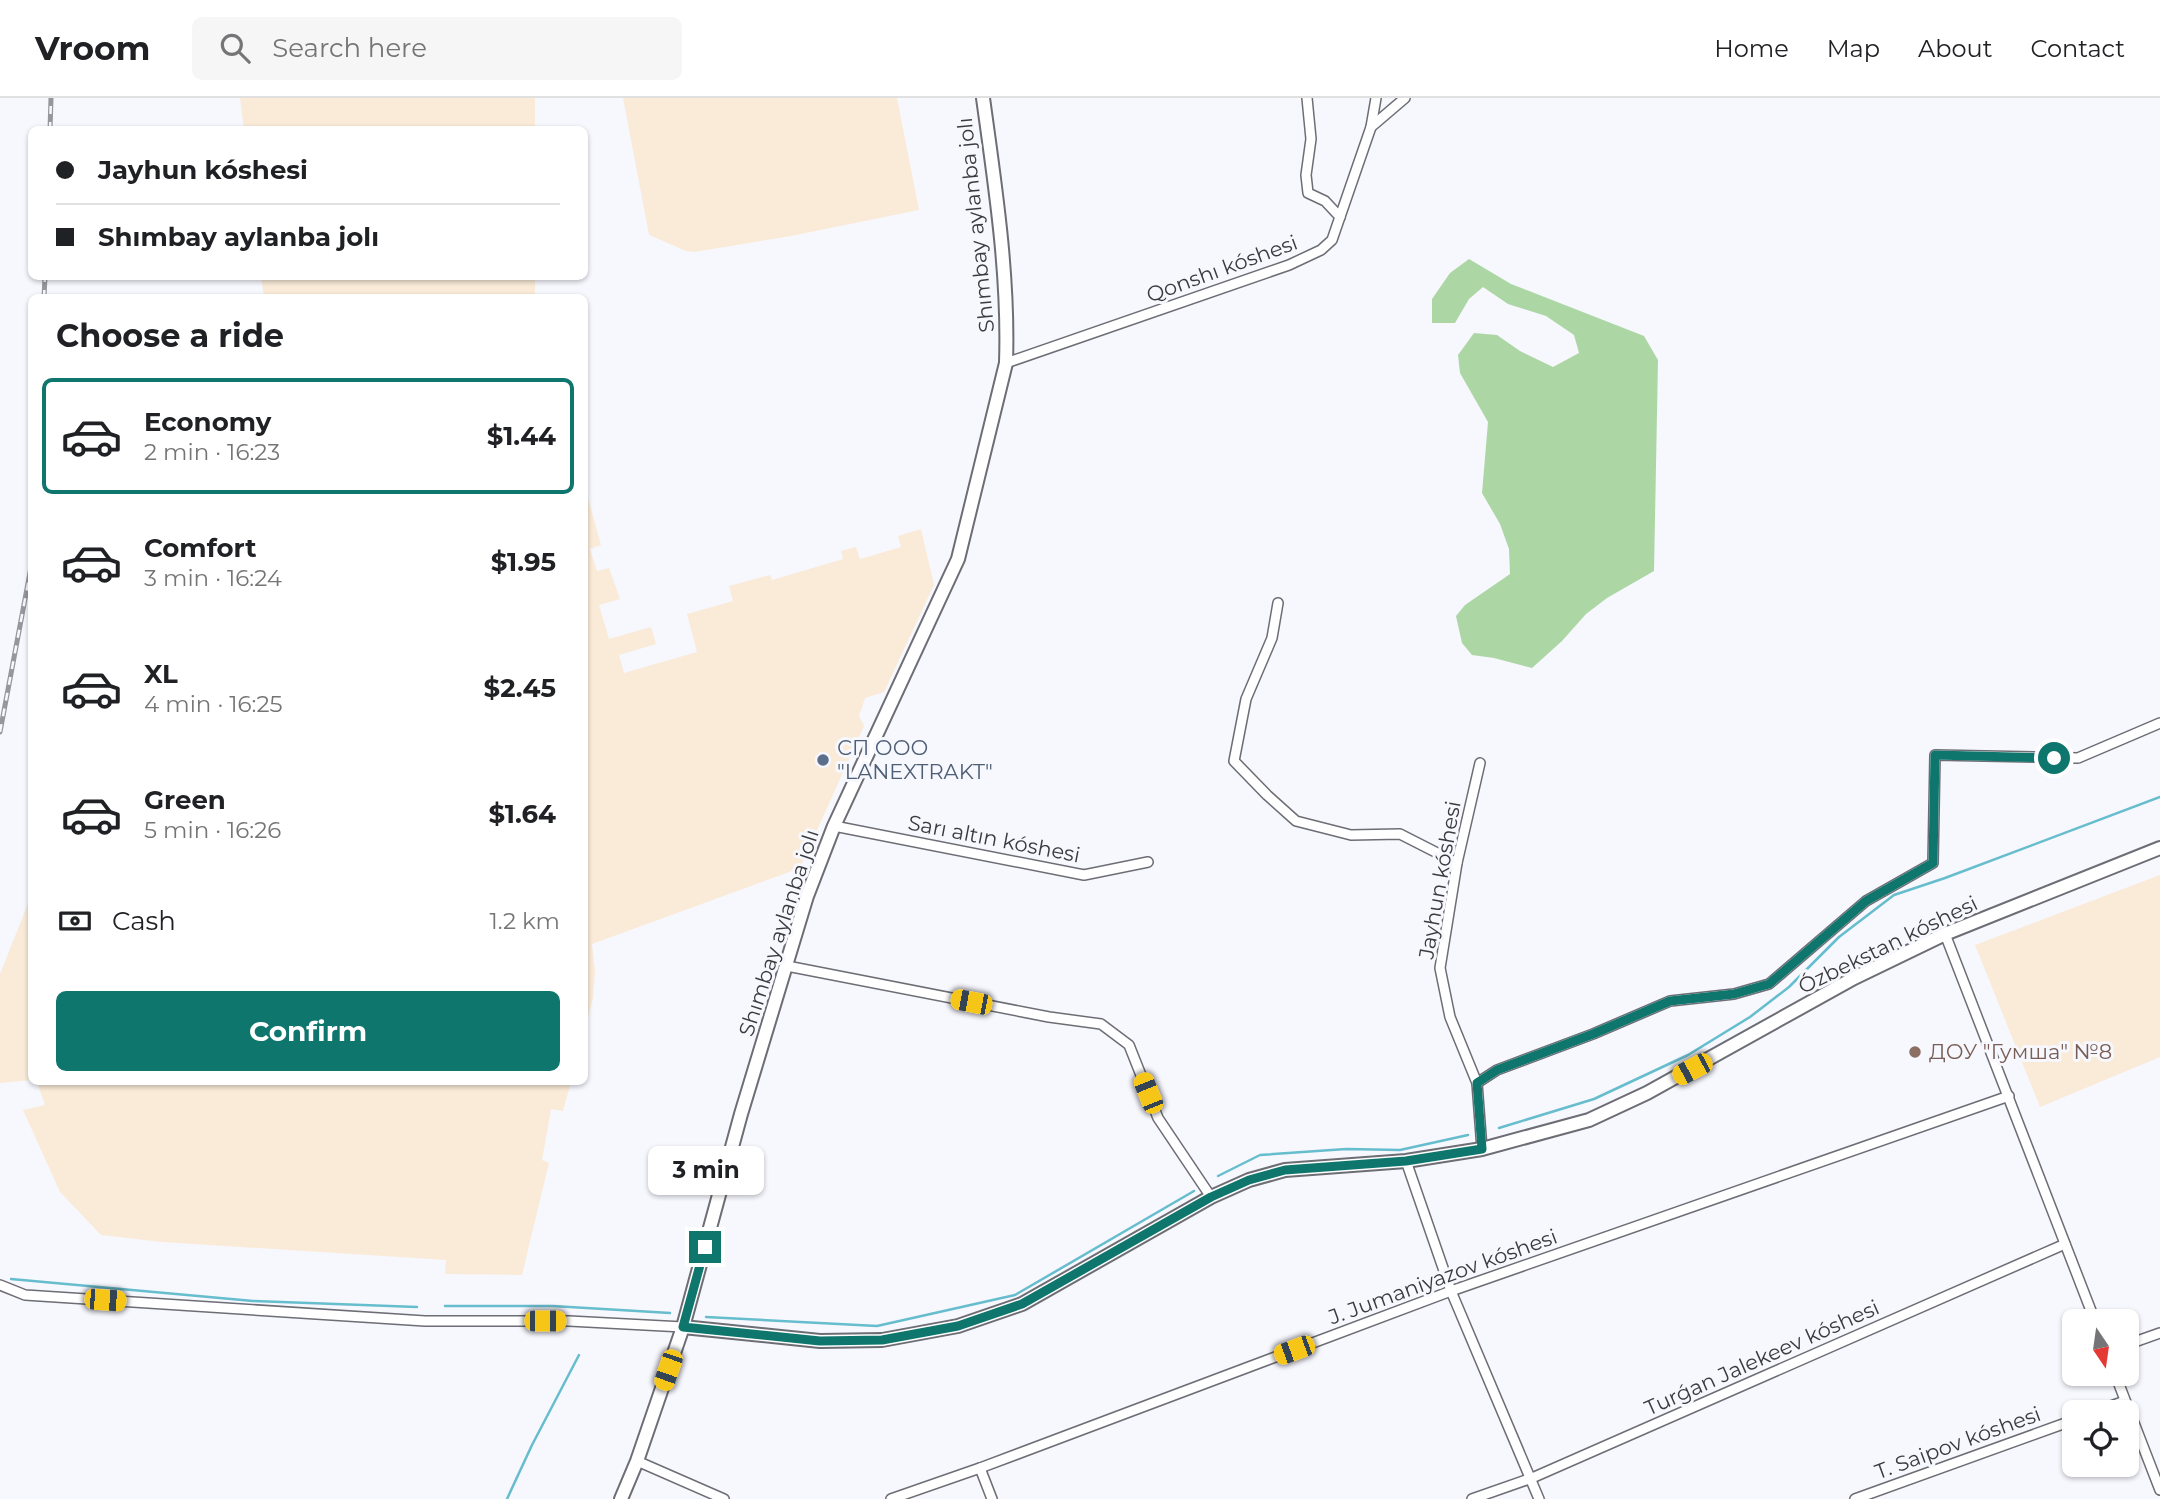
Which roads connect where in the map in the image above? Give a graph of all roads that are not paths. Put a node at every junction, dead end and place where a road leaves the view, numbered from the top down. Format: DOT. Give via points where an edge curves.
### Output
graph roads {
  1 [pos="983,98"];
  2 [pos="1307,98"];
  3 [pos="1376,98"];
  4 [pos="1405,98"];
  5 [pos="1371,127"];
  6 [pos="1340,217"];
  7 [pos="1006,363"];
  8 [pos="1278,603"];
  9 [pos="2160,723"];
  10 [pos="1480,762"];
  11 [pos="834,826"];
  12 [pos="2160,848"];
  13 [pos="1148,862"];
  14 [pos="1457,863"];
  15 [pos="1945,934"];
  16 [pos="787,966"];
  17 [pos="1477,1083"];
  18 [pos="2009,1096"];
  19 [pos="1482,1149"];
  20 [pos="1406,1161"];
  21 [pos="1211,1197"];
  22 [pos="2065,1244"];
  23 [pos="0,1285"];
  24 [pos="1451,1291"];
  25 [pos="2090,1309"];
  26 [pos="683,1327"];
  27 [pos="2160,1333"];
  28 [pos="2139,1340"];
  29 [pos="2062,1424"];
  30 [pos="2139,1437"];
  31 [pos="637,1461"];
  32 [pos="980,1468"];
  33 [pos="1532,1478"];
  34 [pos="2160,1490"];
  35 [pos="621,1499"];
  36 [pos="724,1499"];
  37 [pos="891,1499"];
  38 [pos="992,1499"];
  39 [pos="1472,1499"];
  40 [pos="1539,1499"];
  41 [pos="1855,1499"];
  1 -- 7 [label="street, Shımbay aylanba jolı" via="999,219"];
  2 -- 6 [label="street" via="1311,139 1308,193 1325,201"];
  3 -- 5 [label="street, Qonshı kóshesi"];
  4 -- 5 [label="street"];
  5 -- 6 [label="street, Qonshı kóshesi"];
  6 -- 7 [label="street, Qonshı kóshesi" via="1332,240 1289,265"];
  7 -- 11 [label="street, Shımbay aylanba jolı" via="958,559"];
  8 -- 14 [label="street" via="1272,638 1246,699 1234,761 1296,821 1351,835 1400,834"];
  9 -- 17 [label="street" via="2078,758 1935,755 1933,863 1866,901 1769,984 1734,994 1670,1001 1497,1070"];
  10 -- 14 [label="street, Jayhun kóshesi"];
  11 -- 13 [label="street, Sarı altın kóshesi" via="1084,875"];
  11 -- 16 [label="street, Shımbay aylanba jolı"];
  12 -- 15 [label="street, Ózbekstan kóshesi"];
  14 -- 17 [label="street, Jayhun kóshesi" via="1440,968 1450,1017"];
  15 -- 18 [label="street"];
  15 -- 19 [label="street, Ózbekstan kóshesi" via="1854,978 1647,1093 1588,1120"];
  16 -- 21 [label="street" via="1101,1024 1129,1045 1158,1118"];
  16 -- 26 [label="street, Shımbay aylanba jolı"];
  17 -- 19 [label="street, Jayhun kóshesi"];
  18 -- 22 [label="street"];
  18 -- 24 [label="street, J. Jumaniyazov kóshesi"];
  19 -- 20 [label="street, Ózbekstan kóshesi"];
  20 -- 21 [label="street, Ózbekstan kóshesi" via="1285,1170"];
  20 -- 24 [label="street"];
  21 -- 26 [label="street, Ózbekstan kóshesi" via="1022,1304 958,1326 882,1340 820,1341"];
  22 -- 25 [label="street"];
  22 -- 33 [label="street, Turǵan Jalekeev kóshesi"];
  23 -- 26 [label="street" via="25,1294 425,1321"];
  24 -- 32 [label="street, J. Jumaniyazov kóshesi"];
  24 -- 33 [label="street"];
  26 -- 31 [label="street, Shımbay aylanba jolı"];
  27 -- 28 [label="street"];
  29 -- 41 [label="street, T. Saipov kóshesi"];
  30 -- 34 [label="street"];
  31 -- 35 [label="street, Shımbay aylanba jolı"];
  31 -- 36 [label="street"];
  32 -- 37 [label="street, J. Jumaniyazov kóshesi"];
  32 -- 38 [label="street"];
  33 -- 39 [label="street, Turǵan Jalekeev kóshesi"];
  33 -- 40 [label="street"];
}
